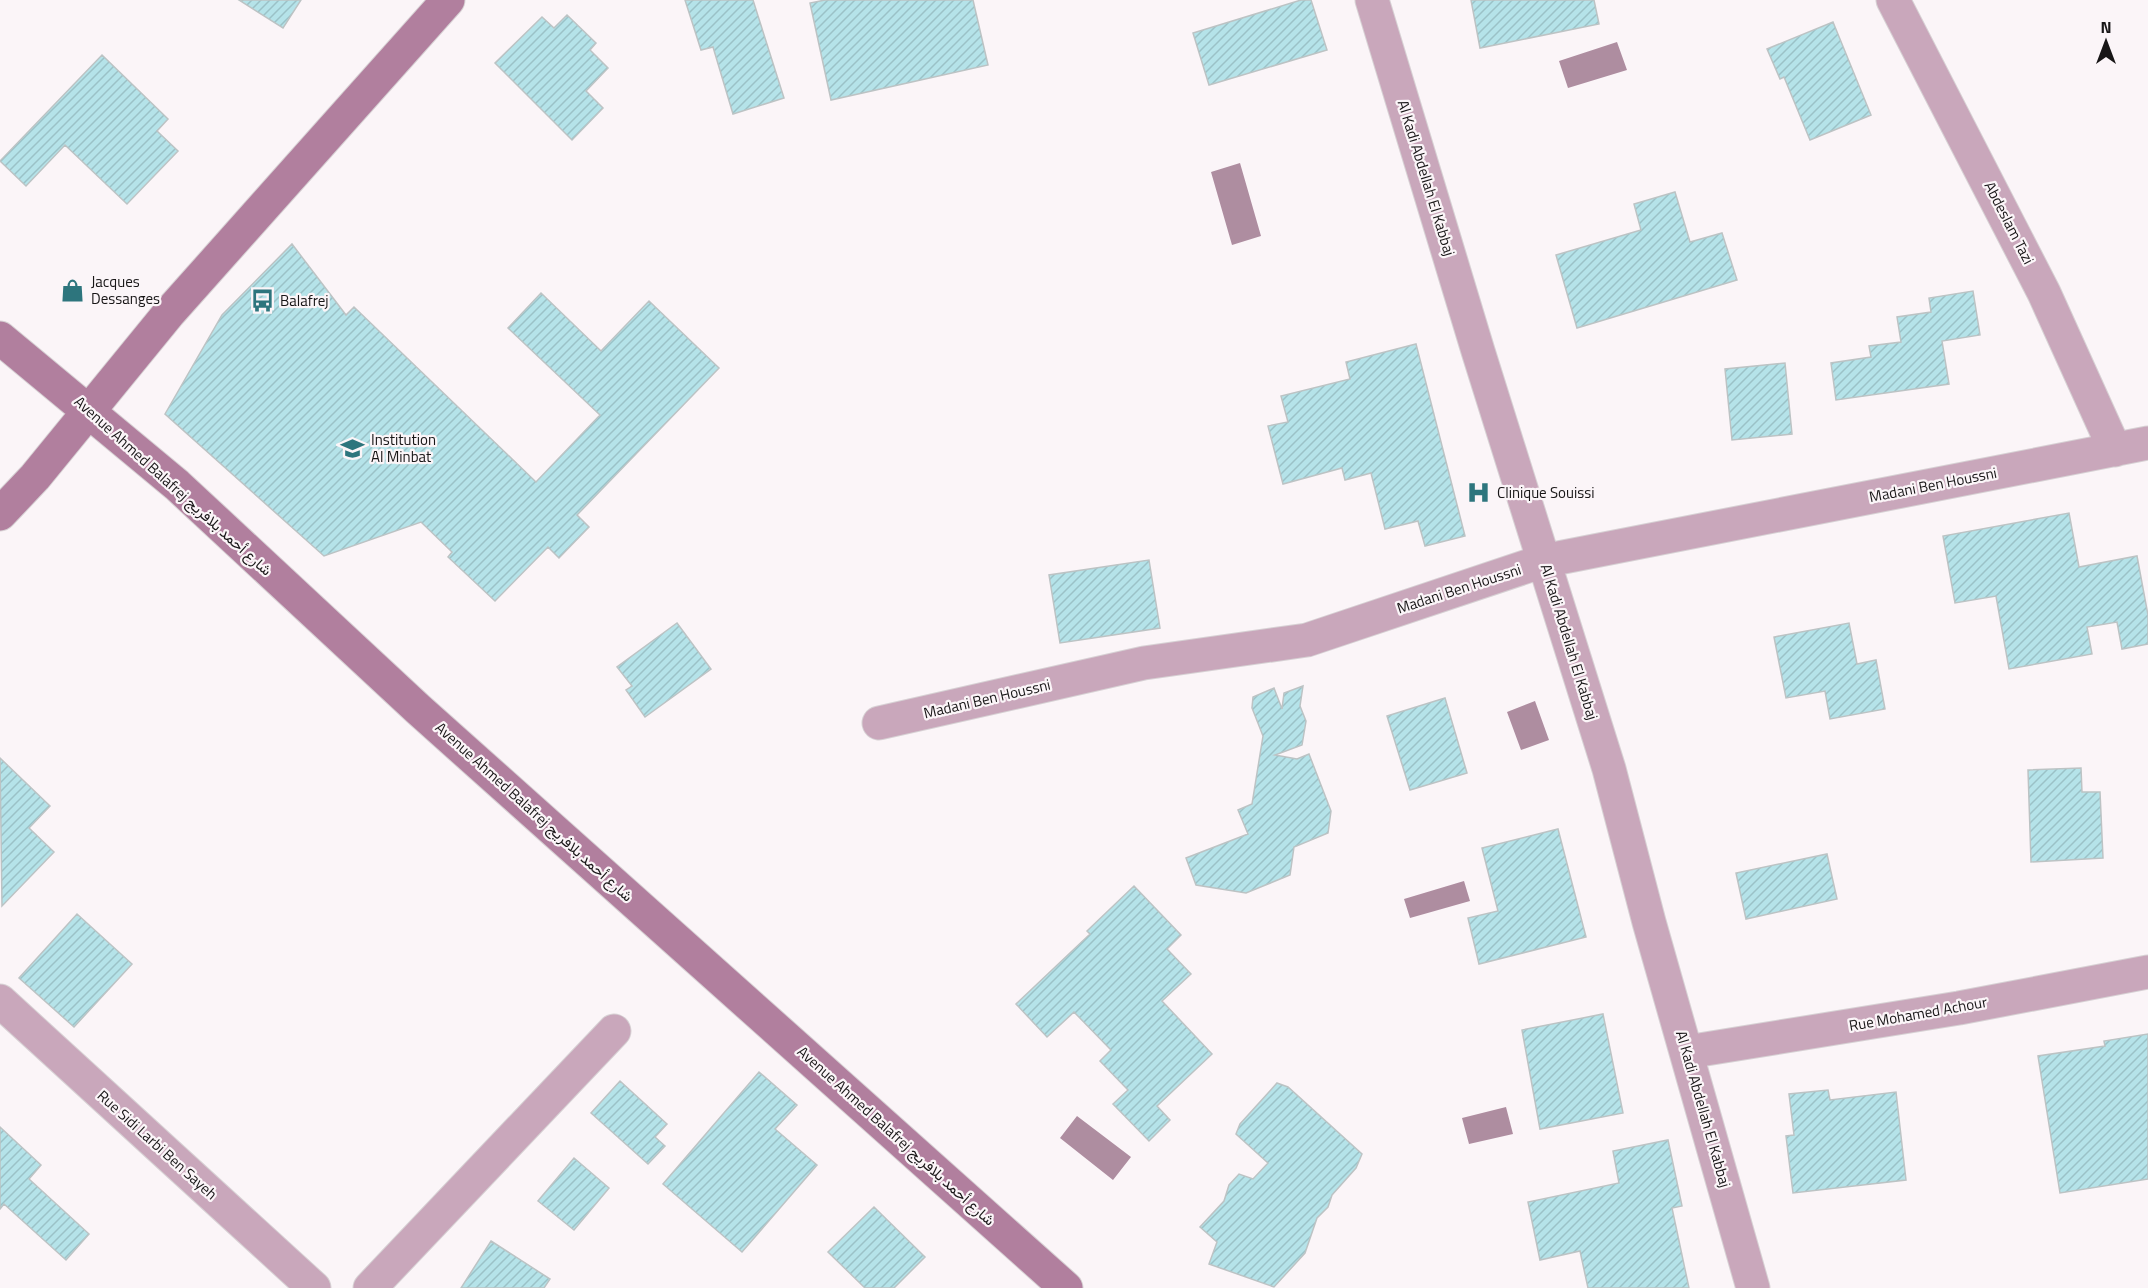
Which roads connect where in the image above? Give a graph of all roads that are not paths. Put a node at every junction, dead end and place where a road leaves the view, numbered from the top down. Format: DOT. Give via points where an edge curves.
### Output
graph roads {
  1 [pos="448,0"];
  2 [pos="1372,0"];
  3 [pos="1893,0"];
  4 [pos="0,338"];
  5 [pos="89,410"];
  6 [pos="2148,443"];
  7 [pos="2115,450"];
  8 [pos="0,514"];
  9 [pos="1543,561"];
  10 [pos="879,723"];
  11 [pos="2148,972"];
  12 [pos="0,1001"];
  13 [pos="614,1031"];
  14 [pos="1687,1052"];
  15 [pos="314,1288"];
  16 [pos="370,1288"];
  17 [pos="1066,1288"];
  18 [pos="1753,1288"];
  1 -- 5 [label="main road" via="169,313"];
  2 -- 9 [label="street, Al Kadi Abdellah El Kabbaj"];
  3 -- 7 [label="street, Abdeslam Tazi" via="2044,293"];
  4 -- 5 [label="main road, Avenue Ahmed Balafrej شارع أحمد بلافريج"];
  5 -- 8 [label="main road"];
  5 -- 17 [label="main road, Avenue Ahmed Balafrej شارع أحمد بلافريج" via="177,485 418,709"];
  6 -- 7 [label="street, Madani Ben Houssni"];
  7 -- 9 [label="street, Madani Ben Houssni"];
  9 -- 10 [label="street, Madani Ben Houssni" via="1307,640 1144,663"];
  9 -- 14 [label="street, Al Kadi Abdellah El Kabbaj" via="1609,769"];
  11 -- 14 [label="street, Rue Mohamed Achour" via="1959,1008"];
  12 -- 15 [label="street, Rue Sidi Larbi Ben Sayeh"];
  13 -- 16 [label="street"];
  14 -- 18 [label="street, Al Kadi Abdellah El Kabbaj"];
}
